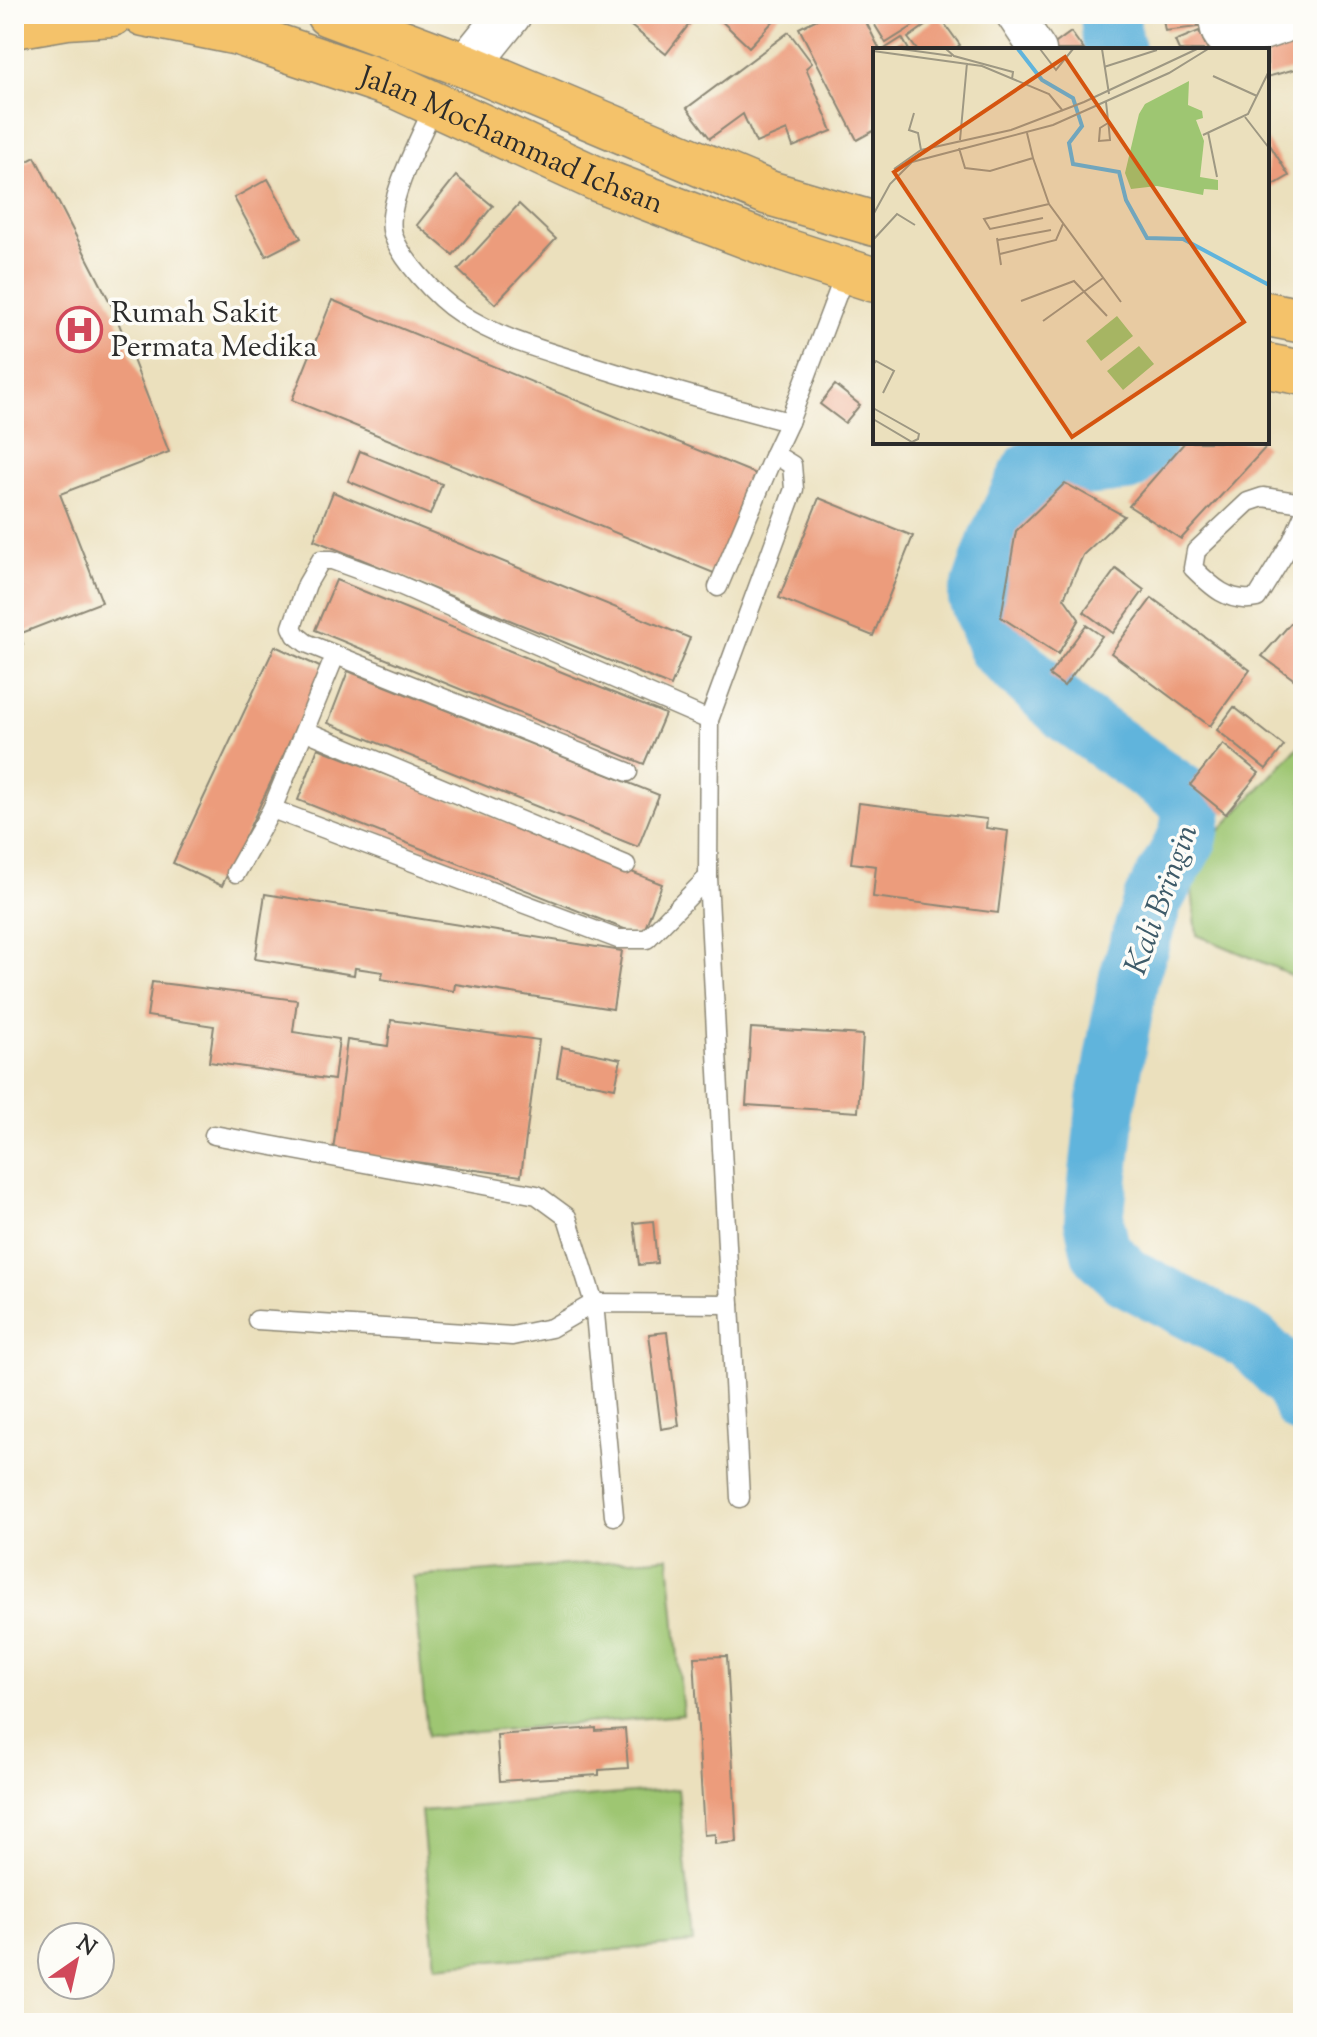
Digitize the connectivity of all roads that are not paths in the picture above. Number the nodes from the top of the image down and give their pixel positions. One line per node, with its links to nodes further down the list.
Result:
1 (112, 14): 8 (main road)
2 (144, 14): 11 (main road, Jalan Mochammad Ichsan)
3 (328, 14): 10 (main road, Jalan Mochammad Ichsan)
4 (509, 14): 10 (street)
5 (1014, 14): 9 (street)
6 (1217, 14): 7 (street)
7 (1303, 18)
8 (14, 26)
9 (1037, 48)
10 (467, 66): 12 (main road, Jalan Mochammad Ichsan)
11 (435, 104): 13 (main road, Jalan Mochammad Ichsan); 18 (lane)
12 (868, 222): 13 (main road)
13 (860, 275): 18 (lane)
14 (1269, 314): 15 (main road)
15 (1303, 321)
16 (1269, 366): 17 (main road)
17 (1303, 373)
18 (789, 422): 19 (lane)
19 (774, 454): 22 (lane); 24 (lane)
20 (1303, 503): 21 (lane)
21 (1303, 516)
22 (718, 587)
23 (335, 656): 24 (lane); 25 (lane); 26 (lane)
24 (709, 720): 30 (lane)
25 (306, 731): 27 (lane); 28 (lane)
26 (628, 772)
27 (272, 809): 29 (lane); 30 (lane)
28 (626, 865)
29 (236, 873)
30 (708, 877): 33 (lane)
31 (214, 1135): 32 (lane)
32 (594, 1303): 33 (lane); 34 (lane); 36 (lane)
33 (730, 1304): 35 (lane)
34 (257, 1320)
35 (740, 1498)
36 (614, 1516)

